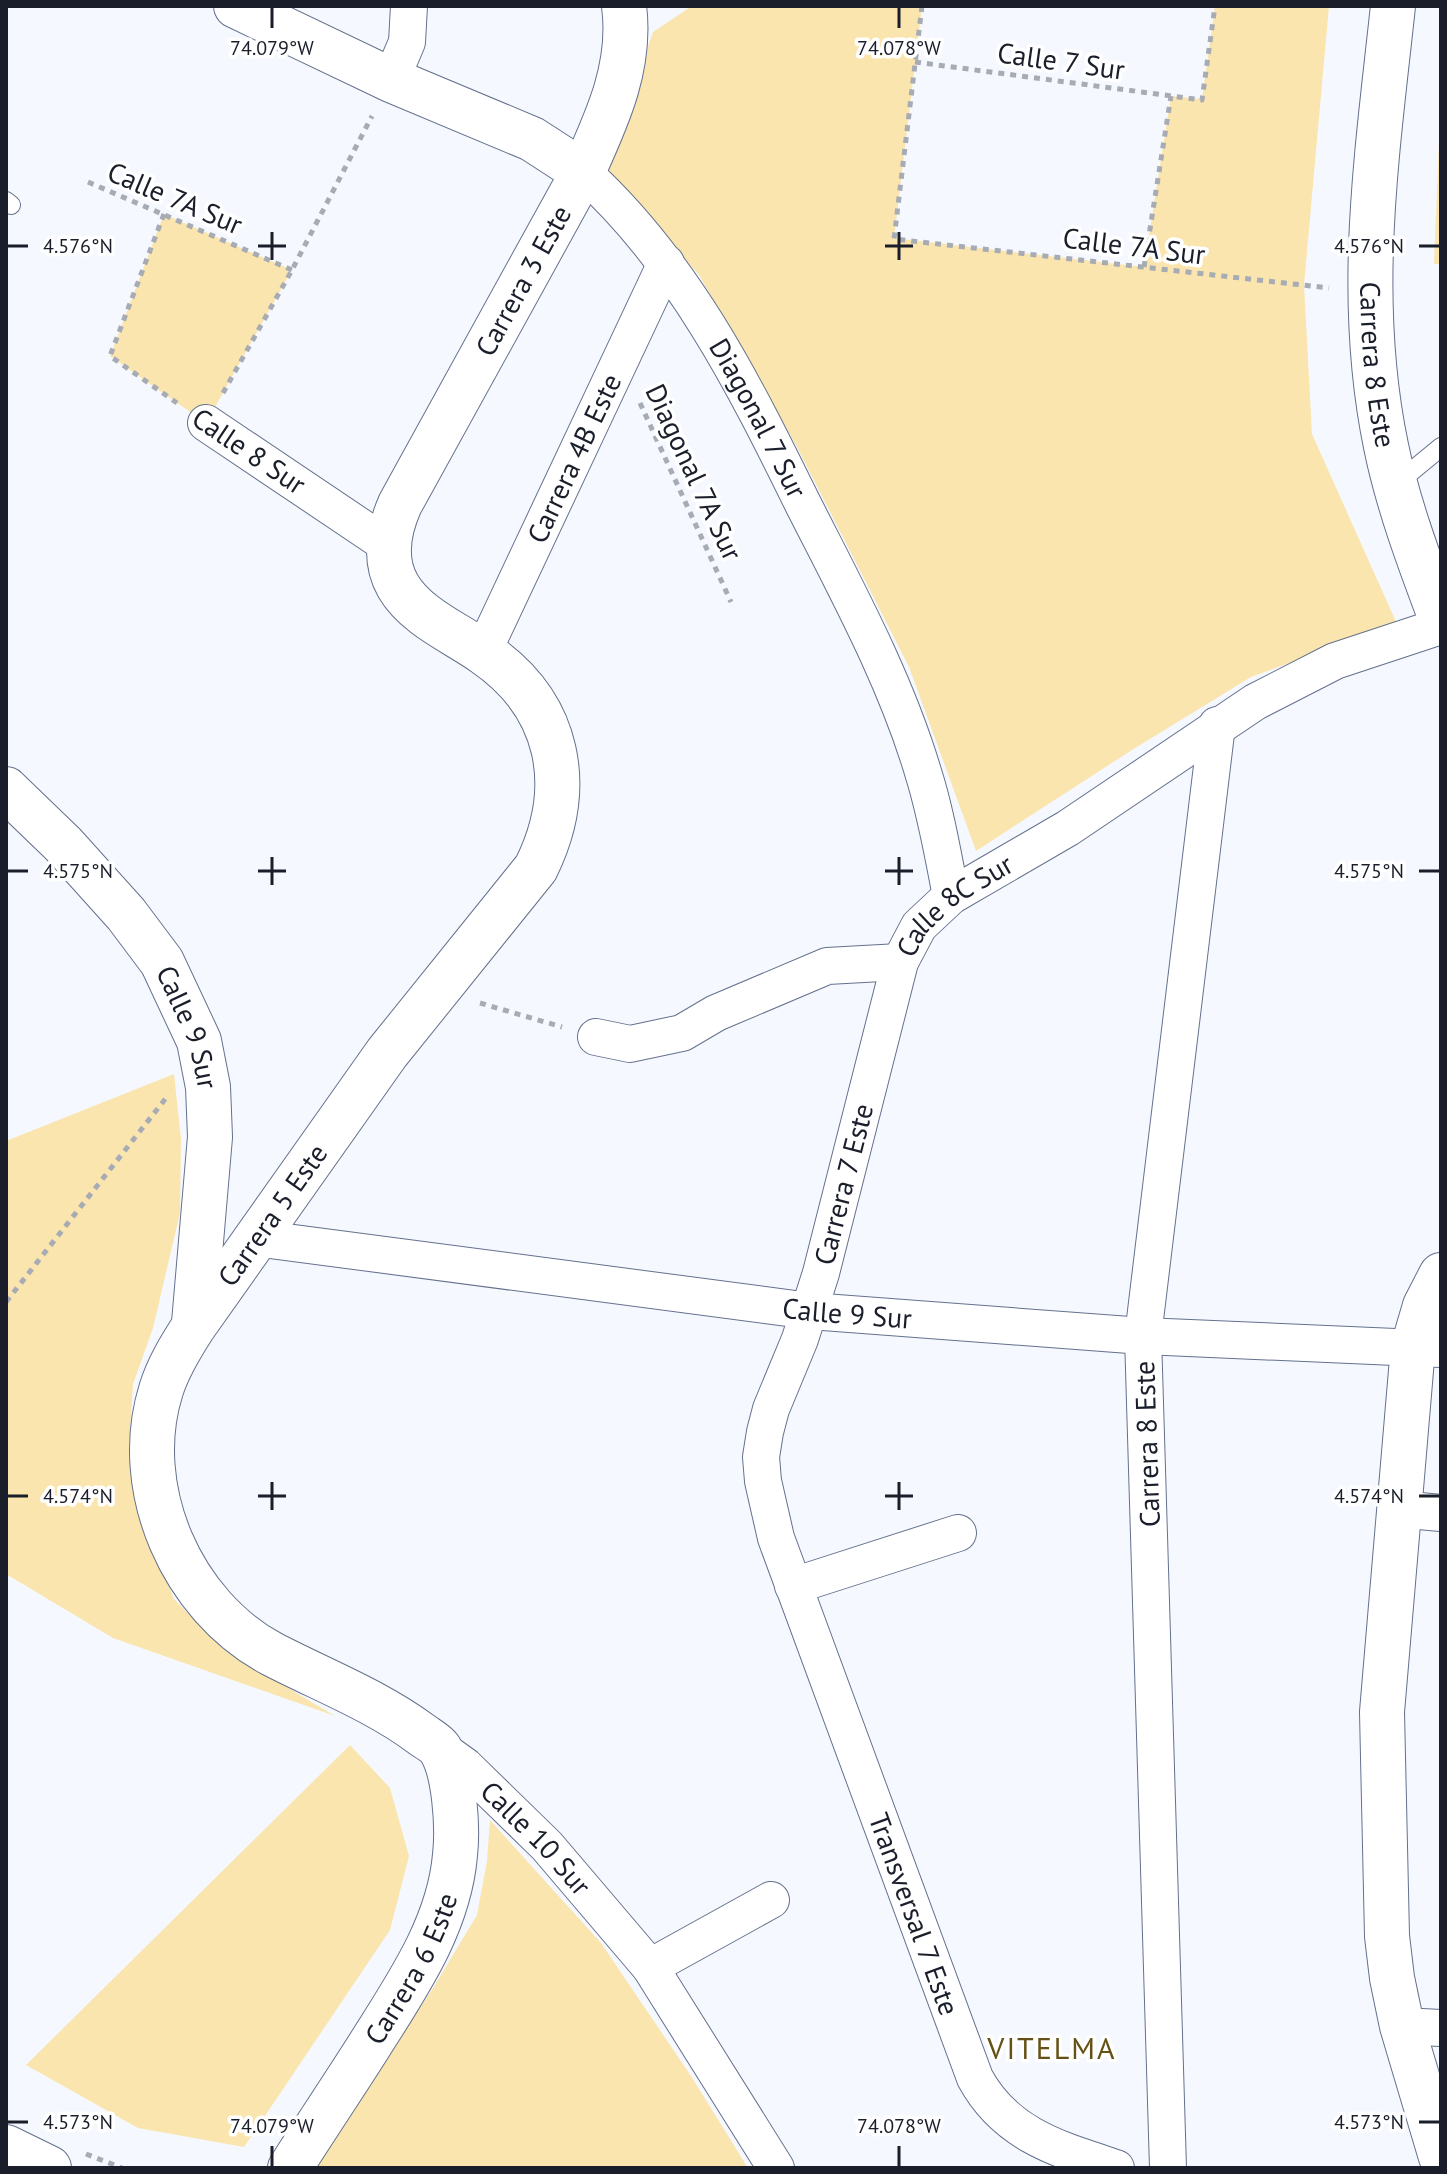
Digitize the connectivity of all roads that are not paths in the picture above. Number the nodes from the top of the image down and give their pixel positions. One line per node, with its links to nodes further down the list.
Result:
1 (236, 6): 5 (street, Diagonal 7 Sur)
2 (409, 6): 5 (street)
3 (624, 6): 6 (street, Carrera 3 Este)
4 (1393, 6): 10 (street, Carrera 8 Este)
5 (391, 80): 6 (street, Diagonal 7 Sur)
6 (583, 172): 7 (street, Diagonal 7 Sur); 11 (street, Carrera 3 Este)
7 (666, 263): 14 (street, Carrera 4B Este); 17 (street, Diagonal 7 Sur)
8 (206, 423): 11 (street, Calle 8 Sur)
9 (1441, 447): 10 (lane)
10 (1396, 484): 12 (street, Carrera 8 Este)
11 (389, 546): 14 (street, Carrera 5 Este)
12 (1441, 619)
13 (1441, 626): 15 (street, Calle 8C Sur)
14 (483, 652): 20 (street, Carrera 5 Este)
15 (1217, 725): 17 (street, Calle 8C Sur); 24 (street, Carrera 8 Este)
16 (6, 789): 23 (street, Calle 9 Sur)
17 (951, 896): 18 (street, Calle 8C Sur)
18 (900, 962): 19 (street, Calle 8C Sur); 22 (street, Carrera 7 Este)
19 (596, 1037)
20 (256, 1238): 22 (street, Calle 9 Sur); 23 (street, Carrera 5 Este)
21 (1441, 1275): 25 (street)
22 (810, 1311): 24 (street, Calle 9 Sur); 29 (street, Carrera 7 Este)
23 (194, 1326): 30 (street, Carrera 5 Este)
24 (1143, 1336): 25 (street, Calle 9 Sur); 43 (street, Carrera 8 Este)
25 (1427, 1348): 26 (street)
26 (1398, 1509): 27 (street); 34 (street)
27 (1441, 1513)
28 (958, 1533): 29 (street)
29 (793, 1586): 42 (street, Transversal 7 Este)
30 (207, 1602): 31 (street, Calle 10 Sur)
31 (440, 1748): 33 (street, Calle 10 Sur); 40 (street, Carrera 6 Este)
32 (771, 1900): 33 (street)
33 (650, 1967): 41 (street, Calle 10 Sur)
34 (1422, 2027): 36 (street)
35 (6, 2147): 39 (street)
36 (1441, 2157)
37 (6, 2164): 38 (street)
38 (11, 2168)
39 (49, 2168)
40 (290, 2168)
41 (776, 2168)
42 (1116, 2168)
43 (1168, 2168)

